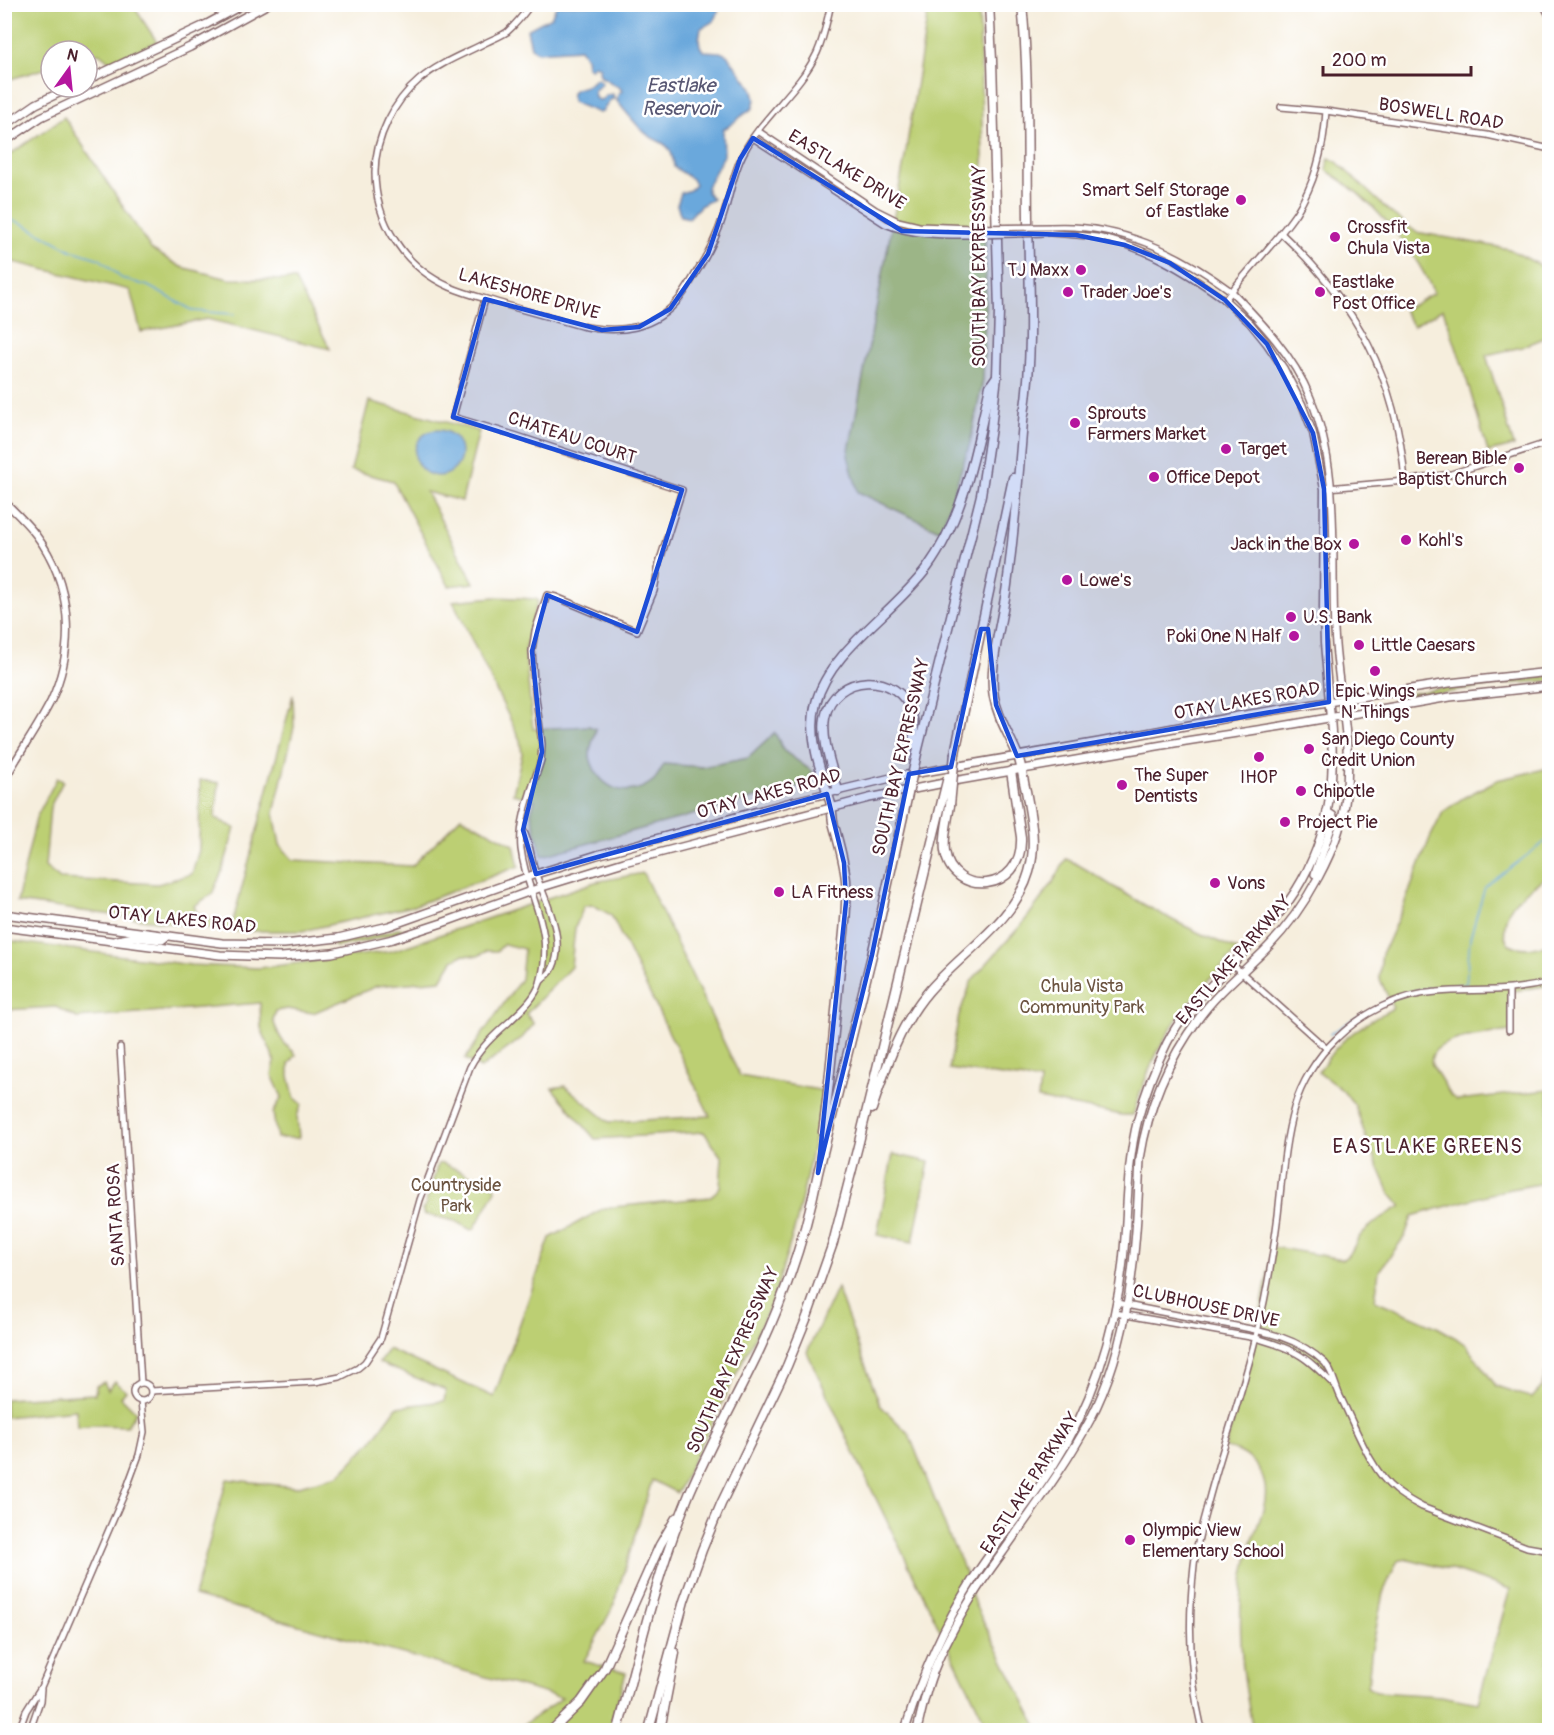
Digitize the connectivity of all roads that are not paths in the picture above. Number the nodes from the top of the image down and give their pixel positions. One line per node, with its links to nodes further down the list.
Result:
1 (244, 4): 9 (main road)
2 (268, 4): 16 (main road)
3 (531, 4): 22 (street, LAKESHORE DRIVE)
4 (831, 4): 14 (street, LAKESHORE DRIVE)
5 (989, 4): 24 (highway, SOUTH BAY EXPRESSWAY)
6 (1022, 4): 25 (highway)
7 (1543, 4): 8 (street)
8 (1550, 17)
9 (99, 74)
10 (46, 99): 13 (main road)
11 (1281, 107): 12 (street, BOSWELL ROAD)
12 (1326, 111): 17 (street, BOSWELL ROAD); 20 (street)
13 (4, 126)
14 (758, 131): 15 (street, LAKESHORE DRIVE); 19 (street, EASTLAKE DRIVE)
15 (753, 138): 19 (street, EASTLAKE DRIVE); 22 (street, LAKESHORE DRIVE)
16 (4, 142)
17 (1550, 149)
18 (1050, 230): 19 (street, EASTLAKE DRIVE, bridge); 21 (street, EASTLAKE DRIVE); 23 (street, EASTLAKE DRIVE)
19 (973, 231)
20 (1281, 233): 21 (street); 27 (street)
21 (1232, 291): 23 (street); 28 (main road, EASTLAKE PARKWAY)
22 (485, 299): 47 (street, CHATEAU COURT)
23 (1225, 300): 29 (main road, EASTLAKE PARKWAY)
24 (997, 376): 37 (highway, SOUTH BAY EXPRESSWAY); 43 (highway)
25 (1024, 410): 38 (highway); 44 (highway, bridge)
26 (1550, 442): 27 (street)
27 (1405, 481): 28 (street)
28 (1332, 488): 29 (street); 33 (main road, EASTLAKE PARKWAY)
29 (1324, 489): 34 (main road, EASTLAKE PARKWAY)
30 (4, 501): 41 (main road)
31 (1550, 672): 33 (main road, OTAY LAKES ROAD)
32 (1550, 686): 35 (main road, OTAY LAKES ROAD)
33 (1342, 700): 34 (main road, OTAY LAKES ROAD); 35 (main road, EASTLAKE PARKWAY)
34 (1329, 702): 36 (main road, EASTLAKE PARKWAY); 38 (main road, OTAY LAKES ROAD)
35 (1344, 715): 36 (main road, OTAY LAKES ROAD); 48 (main road, EASTLAKE PARKWAY)
36 (1331, 718): 39 (main road, OTAY LAKES ROAD); 46 (main road, EASTLAKE PARKWAY)
37 (915, 753): 42 (highway); 66 (highway, SOUTH BAY EXPRESSWAY, bridge)
38 (1017, 756): 39 (highway); 42 (main road, OTAY LAKES ROAD)
39 (1021, 769): 40 (main road, OTAY LAKES ROAD); 65 (highway)
40 (1011, 771): 44 (highway); 45 (main road, OTAY LAKES ROAD)
41 (4, 781)
42 (838, 791): 43 (main road, OTAY LAKES ROAD)
43 (827, 794): 45 (highway); 47 (main road, OTAY LAKES ROAD)
44 (946, 803): 65 (highway)
45 (832, 808): 49 (main road, OTAY LAKES ROAD); 66 (highway)
46 (1327, 812): 48 (main road); 55 (main road, EASTLAKE PARKWAY)
47 (532, 875): 49 (street); 50 (street); 53 (main road, OTAY LAKES ROAD)
48 (1313, 886): 56 (main road, EASTLAKE PARKWAY)
49 (542, 887): 50 (main road, OTAY LAKES ROAD); 57 (street)
50 (532, 891): 54 (main road, OTAY LAKES ROAD); 57 (street)
51 (4, 914): 53 (main road, OTAY LAKES ROAD)
52 (4, 927): 54 (main road, OTAY LAKES ROAD)
53 (167, 936): 54 (main road)
54 (108, 941)
55 (1232, 964): 56 (street); 63 (main road, EASTLAKE PARKWAY)
56 (1242, 973): 62 (street); 64 (main road, EASTLAKE PARKWAY)
57 (540, 982): 75 (street)
58 (1550, 982): 59 (street)
59 (1509, 990): 60 (street); 62 (street)
60 (1509, 1030)
61 (120, 1047): 73 (street, SANTA ROSA)
62 (1327, 1049): 71 (street)
63 (1138, 1121): 64 (main road); 67 (main road, EASTLAKE PARKWAY)
64 (1142, 1143): 68 (main road, EASTLAKE PARKWAY)
65 (858, 1146): 81 (highway)
66 (818, 1173): 77 (highway, SOUTH BAY EXPRESSWAY)
67 (1117, 1303): 68 (street, CLUBHOUSE DRIVE); 69 (main road, EASTLAKE PARKWAY)
68 (1127, 1305): 70 (main road, EASTLAKE PARKWAY); 71 (street, CLUBHOUSE DRIVE)
69 (1115, 1313): 70 (street, CLUBHOUSE DRIVE); 78 (main road, EASTLAKE PARKWAY)
70 (1125, 1315): 72 (street, CLUBHOUSE DRIVE); 79 (main road, EASTLAKE PARKWAY)
71 (1258, 1330): 72 (street); 74 (street, CLUBHOUSE DRIVE)
72 (1256, 1338): 74 (street, CLUBHOUSE DRIVE); 91 (street)
73 (141, 1383): 75 (street); 76 (street)
74 (1337, 1388): 80 (street, CLUBHOUSE DRIVE)
75 (151, 1391): 76 (street)
76 (141, 1401): 82 (street)
77 (691, 1492): 85 (highway); 86 (highway, SOUTH BAY EXPRESSWAY)
78 (1006, 1532): 79 (main road); 89 (main road, EASTLAKE PARKWAY)
79 (1013, 1538): 90 (main road, EASTLAKE PARKWAY)
80 (1550, 1551)
81 (696, 1565): 87 (highway); 88 (highway)
82 (41, 1687): 83 (street); 84 (street)
83 (19, 1731)
84 (30, 1731)
85 (552, 1731)
86 (618, 1731)
87 (649, 1731)
88 (660, 1731)
89 (905, 1731)
90 (916, 1731)
91 (1202, 1731)

